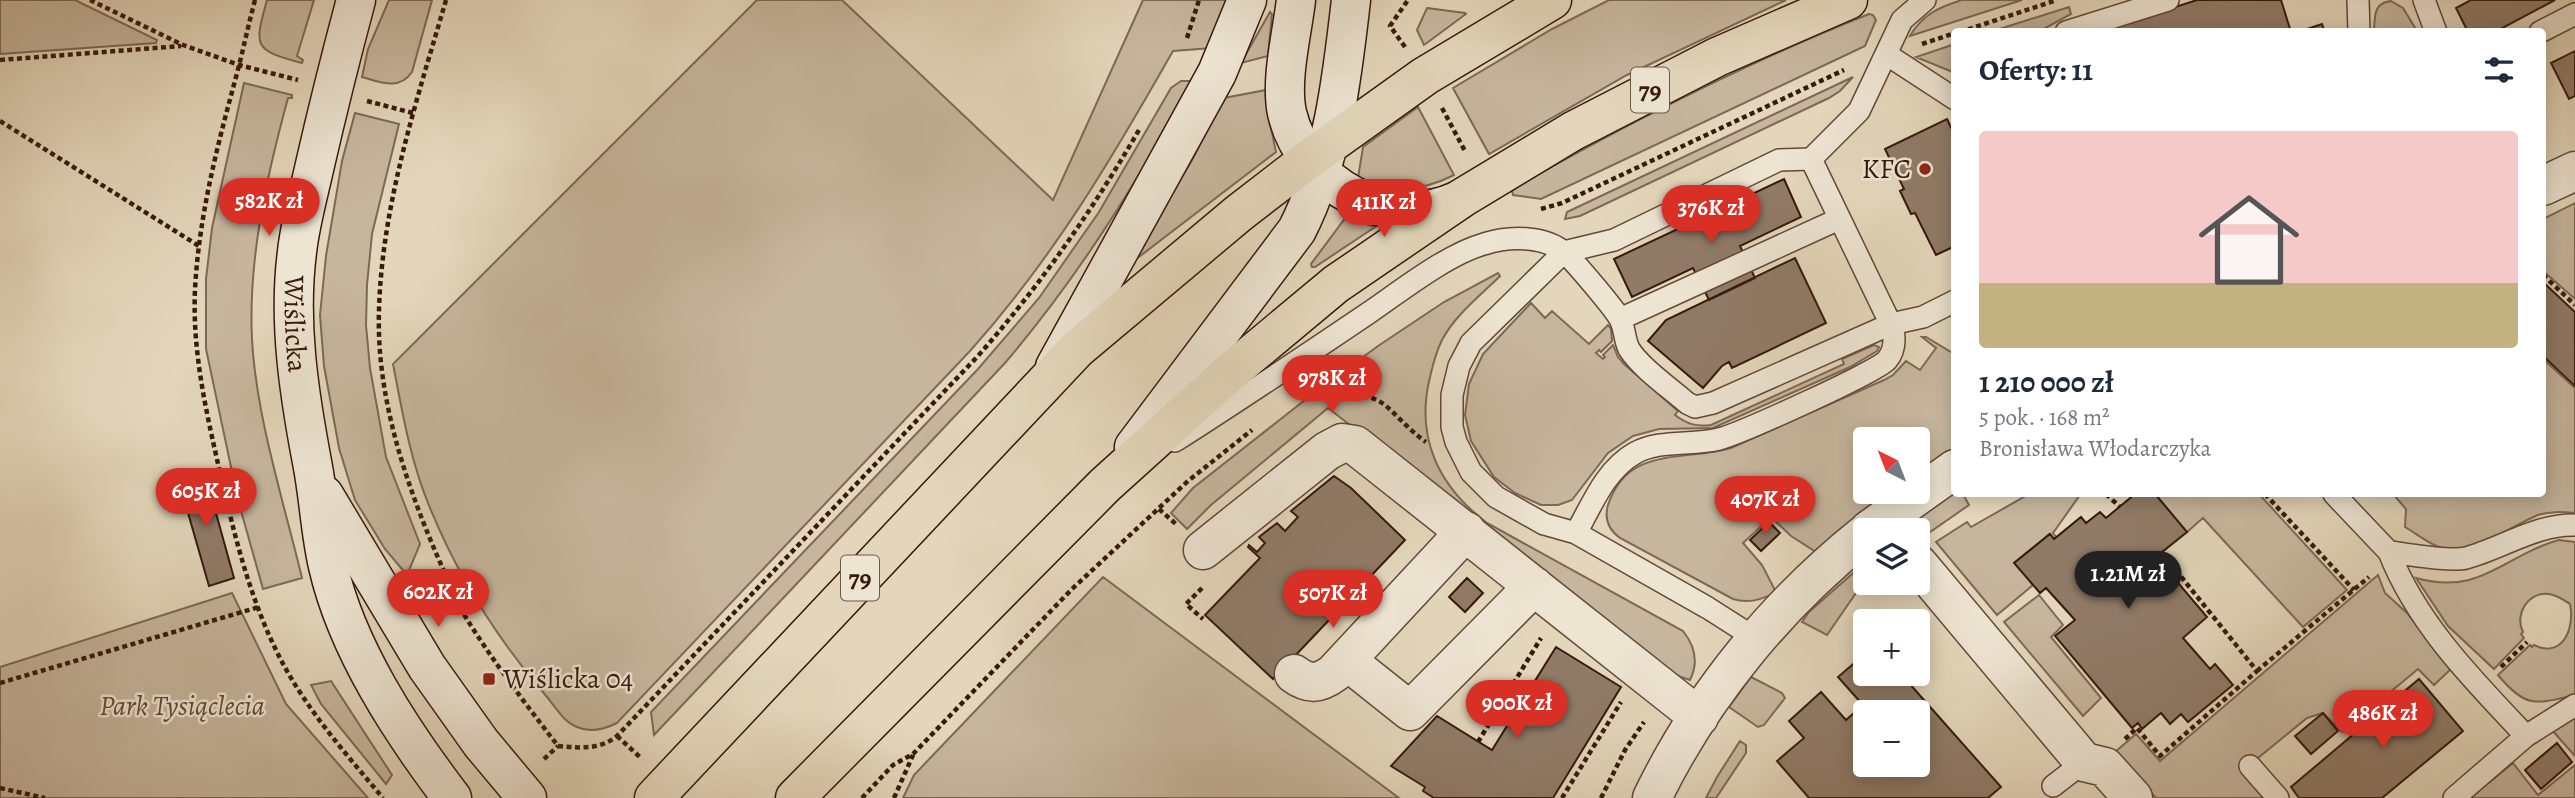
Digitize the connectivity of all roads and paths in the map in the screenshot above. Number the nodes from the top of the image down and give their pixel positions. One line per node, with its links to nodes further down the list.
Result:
1 (90, 0): 23 (path)
2 (255, 0): 28 (path)
3 (356, 0): 51 (street, Wiślicka)
4 (446, 0): 34 (path)
5 (1199, 0): 24 (path)
6 (1247, 0): 49 (street)
7 (1296, 0): 38 (street)
8 (1351, 0): 38 (street)
9 (1408, 0): 25 (path)
10 (1552, 0): 38 (main road, 79)
11 (1848, 0): 39 (main road, 79)
12 (1925, 0): 26 (lane)
13 (2057, 0): 18 (path)
14 (2168, 0): 19 (lane)
15 (2358, 0): 20 (lane)
16 (2424, 0): 21 (lane)
17 (2575, 14): 22 (lane)
18 (1972, 28)
19 (2079, 28)
20 (2359, 28)
21 (2434, 28)
22 (2546, 29)
23 (183, 45): 27 (path); 28 (path)
24 (1185, 47)
25 (1406, 48)
26 (1886, 54): 31 (lane); 37 (lane)
27 (0, 60)
28 (239, 65): 30 (path); 42 (path)
29 (1849, 67): 40 (path)
30 (296, 80)
31 (1951, 96)
32 (357, 98): 34 (path)
33 (1441, 104): 39 (path)
34 (414, 113): 82 (path)
35 (1144, 120): 82 (path)
36 (0, 121): 42 (path)
37 (1811, 159): 41 (lane); 43 (lane)
38 (1312, 163): 39 (street); 49 (main road, 79); 52 (street)
39 (1467, 181): 52 (main road, 79)
40 (1562, 203)
41 (1839, 219): 47 (lane); 48 (lane)
42 (199, 246): 68 (path)
43 (1564, 252): 47 (lane); 52 (lane); 61 (lane)
44 (2546, 278): 46 (path)
45 (1951, 304): 48 (lane)
46 (2575, 304)
47 (1620, 319): 48 (lane)
48 (1891, 324): 61 (lane)
49 (1052, 372): 95 (main road, 79)
50 (1951, 472): 58 (street)
51 (317, 484): 93 (street, Wiślicka); 94 (street, Wiślicka)
52 (1105, 485): 96 (main road, 79)
53 (2109, 497): 56 (path)
54 (2268, 497): 73 (path)
55 (2337, 497): 63 (lane)
56 (2120, 507)
57 (1171, 518): 85 (path)
58 (1889, 518)
59 (2575, 525): 63 (lane)
60 (1466, 531): 65 (street); 67 (street); 76 (street)
61 (1576, 533): 71 (lane)
62 (1853, 545): 71 (street)
63 (2389, 552): 83 (lane)
64 (2162, 553): 73 (path)
65 (1204, 567): 69 (path)
66 (1930, 578): 87 (street)
67 (1534, 586): 74 (street); 80 (street)
68 (259, 607): 77 (path); 92 (path)
69 (1203, 619)
70 (1543, 635): 84 (path)
71 (1755, 638): 80 (street)
72 (2527, 642): 75 (path)
73 (2257, 671): 81 (path)
74 (1361, 672)
75 (2496, 672)
76 (1294, 674)
77 (0, 683)
78 (1624, 698): 99 (path)
79 (2575, 705): 83 (lane)
80 (1685, 706): 100 (path); 101 (street)
81 (2134, 731)
82 (617, 736): 86 (path)
83 (2526, 736): 104 (lane)
84 (1478, 742)
85 (913, 754): 97 (path); 98 (path)
86 (639, 757)
87 (2084, 762): 89 (lane); 102 (street)
88 (2250, 766): 103 (lane)
89 (2053, 786)
90 (0, 788): 91 (path)
91 (45, 798)
92 (383, 798)
93 (452, 798)
94 (527, 798)
95 (654, 798)
96 (795, 798)
97 (862, 798)
98 (894, 798)
99 (1562, 798)
100 (1601, 798)
101 (1652, 798)
102 (2133, 798)
103 (2278, 798)
104 (2454, 798)

